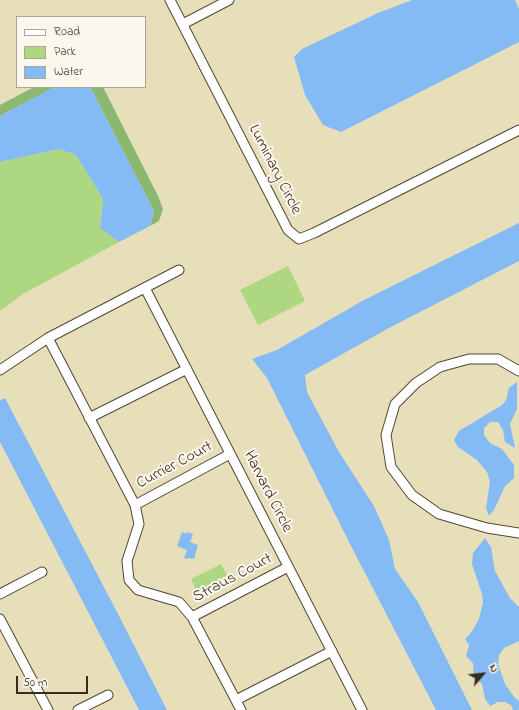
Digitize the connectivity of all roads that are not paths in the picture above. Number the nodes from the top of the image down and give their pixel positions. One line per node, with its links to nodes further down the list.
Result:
1 (170, 0): 3 (street, Luminary Circle)
2 (229, 0): 3 (street)
3 (183, 24): 4 (street, Luminary Circle)
4 (519, 130)
5 (179, 270): 6 (street)
6 (145, 288): 7 (street); 9 (street, Harvard Circle)
7 (48, 338): 8 (street); 11 (street)
8 (0, 368)
9 (187, 369): 11 (street); 12 (street, Harvard Circle)
10 (519, 371): 14 (street)
11 (89, 418): 13 (street)
12 (230, 454): 13 (street, Currier Court); 15 (street, Harvard Circle)
13 (135, 505): 18 (street)
14 (519, 533)
15 (288, 566): 18 (street, Straus Court); 20 (street, Harvard Circle)
16 (42, 572): 17 (street)
17 (0, 594)
18 (192, 617): 22 (street)
19 (0, 619): 23 (street)
20 (332, 651): 22 (street); 26 (street, Harvard Circle)
21 (108, 695): 24 (street)
22 (236, 700): 25 (street)
23 (48, 710)
24 (78, 710)
25 (241, 710)
26 (362, 710)

